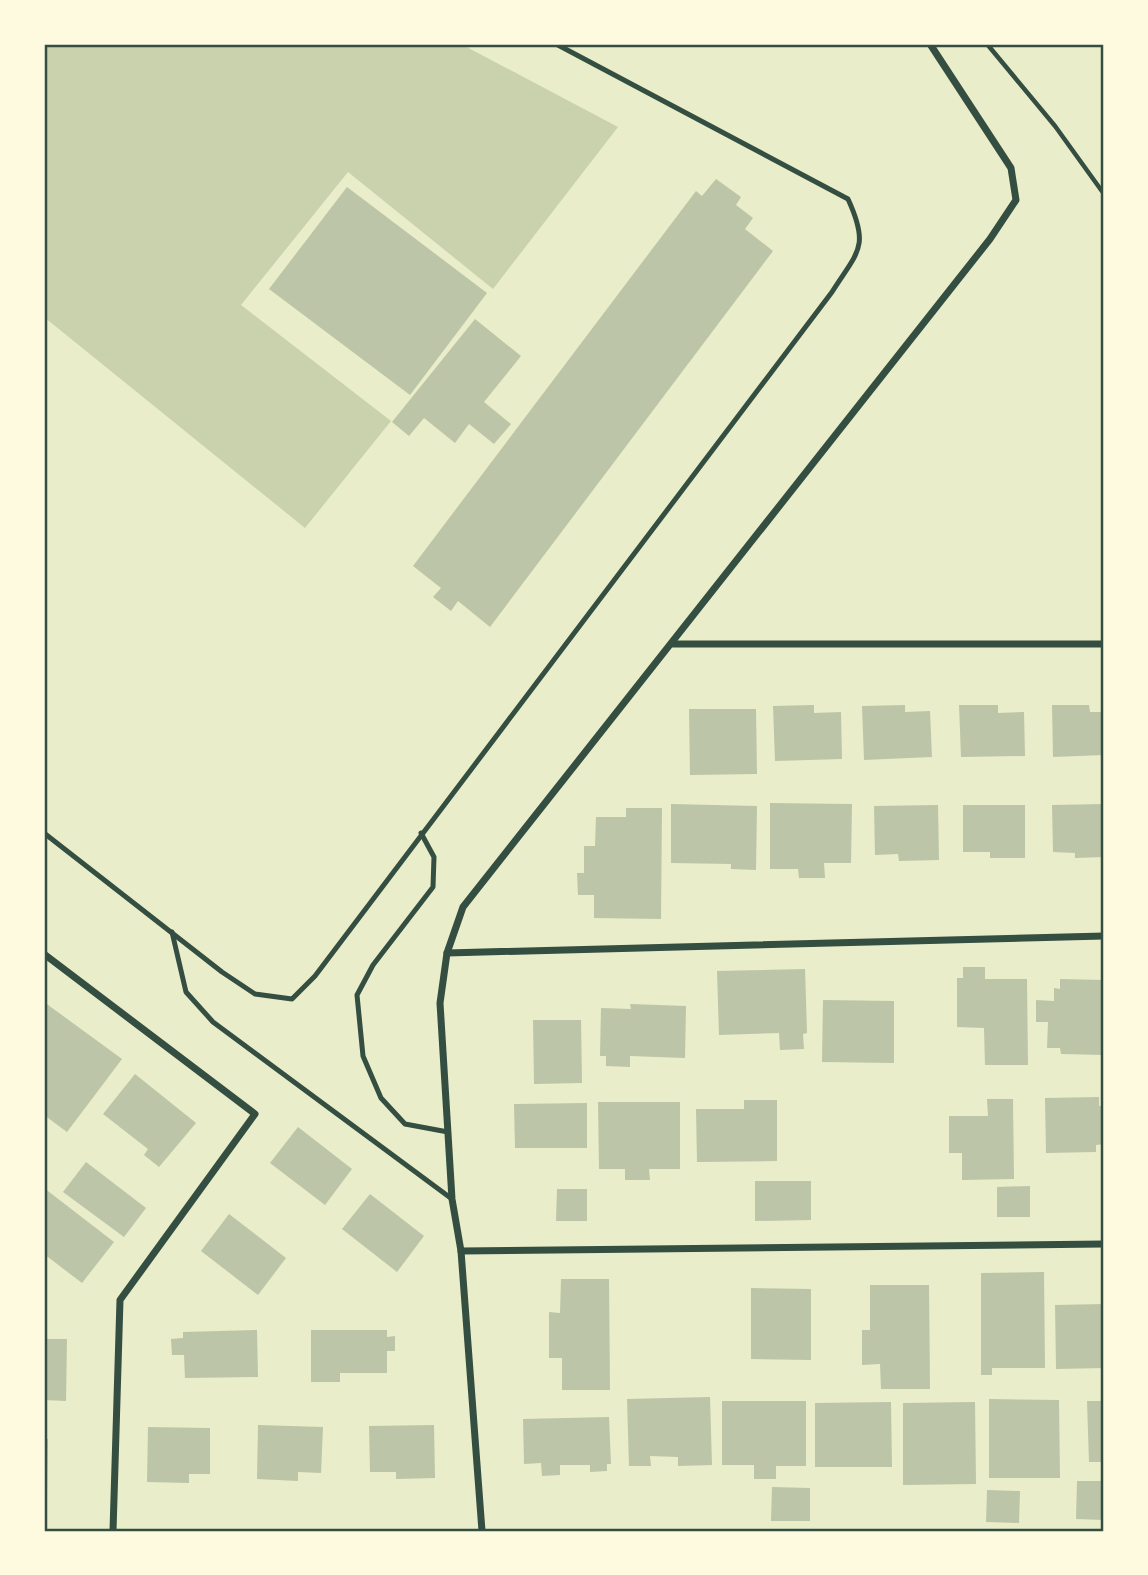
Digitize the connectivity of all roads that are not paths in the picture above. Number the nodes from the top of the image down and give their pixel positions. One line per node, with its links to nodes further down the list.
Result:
1 (556, 44): 6 (lane)
2 (930, 44): 3 (street)
3 (673, 644): 4 (street); 9 (street)
4 (1104, 644)
5 (44, 832): 7 (lane)
6 (421, 833): 7 (lane); 11 (lane)
7 (171, 930): 12 (lane)
8 (1104, 936): 9 (street)
9 (447, 953): 11 (street)
10 (44, 954): 15 (street)
11 (448, 1132): 12 (street)
12 (452, 1199): 14 (street)
13 (1104, 1244): 14 (street)
14 (461, 1251): 16 (street)
15 (113, 1531)
16 (482, 1531)

